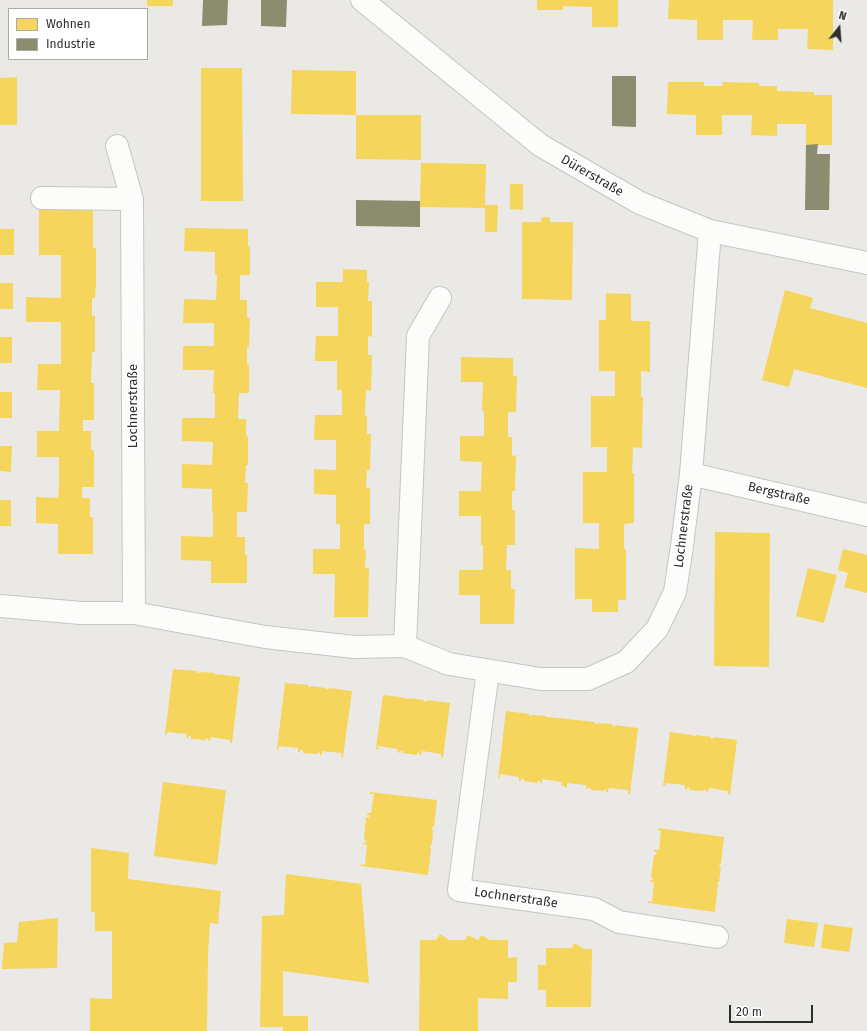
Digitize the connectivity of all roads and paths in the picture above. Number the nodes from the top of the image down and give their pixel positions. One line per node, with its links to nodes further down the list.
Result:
1 (362, 0): 5 (street, Dürerstraße)
2 (117, 146): 4 (street, Lochnerstraße)
3 (42, 198): 4 (street)
4 (132, 199): 11 (street, Lochnerstraße)
5 (710, 231): 6 (street, Dürerstraße); 8 (street, Lochnerstraße)
6 (867, 263)
7 (440, 298): 12 (street)
8 (691, 474): 9 (street, Bergstraße); 13 (street, Lochnerstraße)
9 (867, 515)
10 (0, 606): 11 (street, Lochnerstraße)
11 (134, 613): 12 (street, Lochnerstraße)
12 (405, 646): 13 (street, Lochnerstraße)
13 (488, 671): 14 (street, Lochnerstraße)
14 (717, 937)

